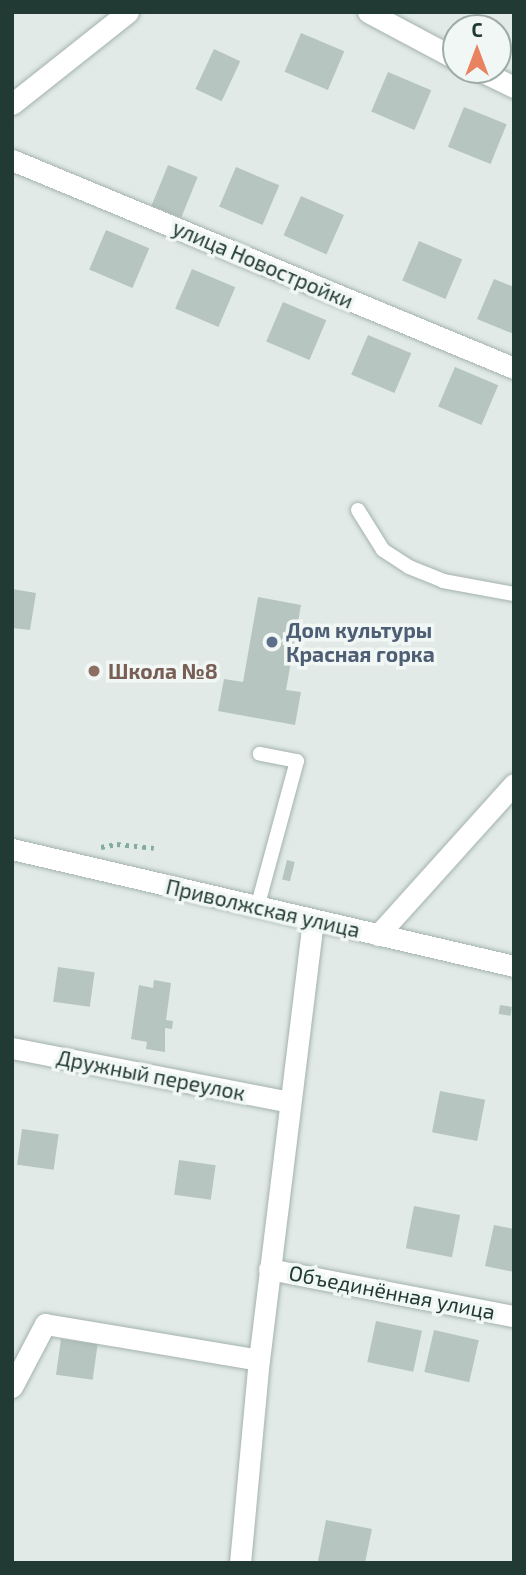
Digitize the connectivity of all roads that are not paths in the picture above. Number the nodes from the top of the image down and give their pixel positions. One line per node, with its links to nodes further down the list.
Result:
1 (128, 12): 4 (street)
2 (368, 12): 3 (street)
3 (442, 52)
4 (12, 104)
5 (12, 160): 6 (street, улица Новостройки)
6 (514, 368)
7 (358, 510): 8 (lane)
8 (514, 594)
9 (260, 754): 12 (lane)
10 (514, 784): 14 (street)
11 (12, 849): 12 (street, Приволжская улица)
12 (257, 908): 13 (street, Приволжская улица)
13 (313, 921): 14 (street, Приволжская улица); 17 (street)
14 (378, 935): 15 (street, Приволжская улица)
15 (514, 966)
16 (12, 1048): 17 (street, Дружный переулок)
17 (289, 1102): 18 (street)
18 (269, 1269): 19 (street, Объединённая улица); 20 (street)
19 (514, 1316)
20 (259, 1360): 21 (street); 22 (street)
21 (12, 1387)
22 (240, 1563)

